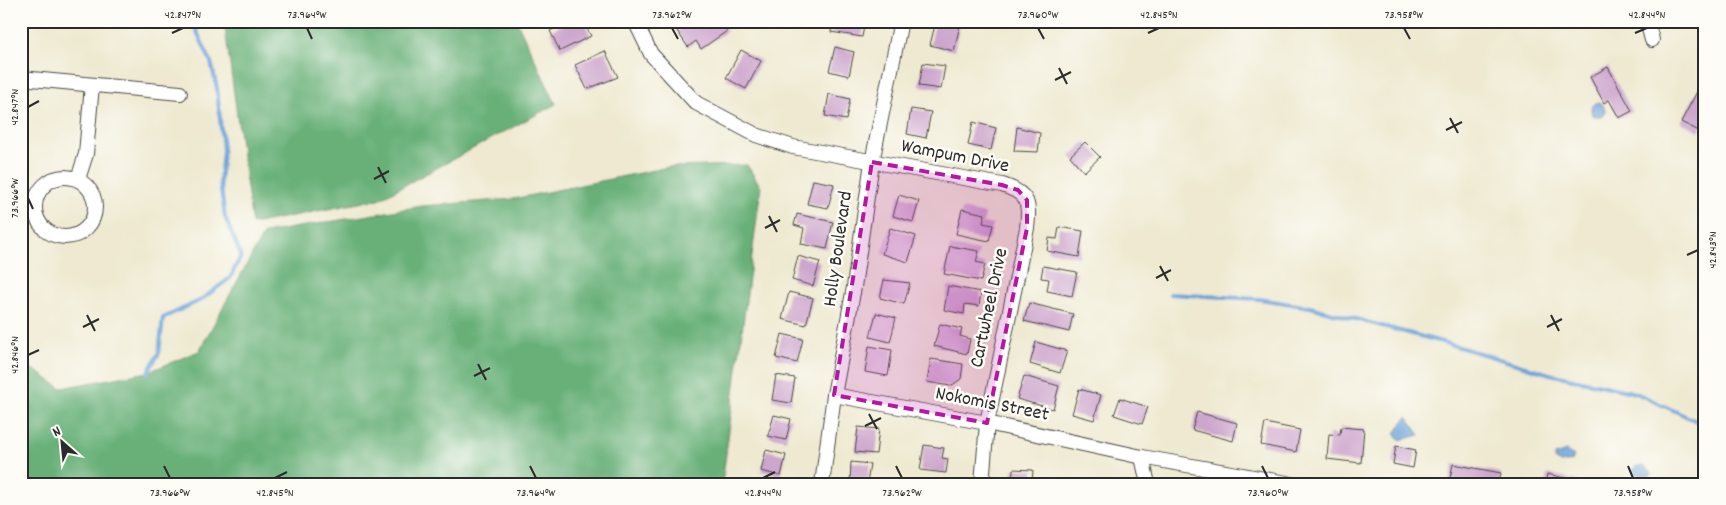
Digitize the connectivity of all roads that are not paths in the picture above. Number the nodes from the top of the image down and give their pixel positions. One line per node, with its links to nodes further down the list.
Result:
1 (635, 21): 8 (street, Wampum Drive)
2 (901, 21): 8 (street, Holly Boulevard)
3 (1648, 21): 4 (street)
4 (1652, 40)
5 (21, 78): 6 (street)
6 (92, 85): 7 (street); 9 (street)
7 (180, 93)
8 (872, 162): 10 (street, Wampum Drive); 11 (street, Holly Boulevard)
9 (78, 179): 9 (street)
10 (1026, 200): 12 (street, Cartwheel Drive)
11 (834, 395): 12 (street, Nokomis Street); 14 (street, Holly Boulevard)
12 (987, 423): 13 (street, Nokomis Street); 15 (street, Cartwheel Drive)
13 (1142, 457): 16 (street); 17 (street, Nokomis Street)
14 (822, 484)
15 (982, 484)
16 (1148, 484)
17 (1292, 484)

